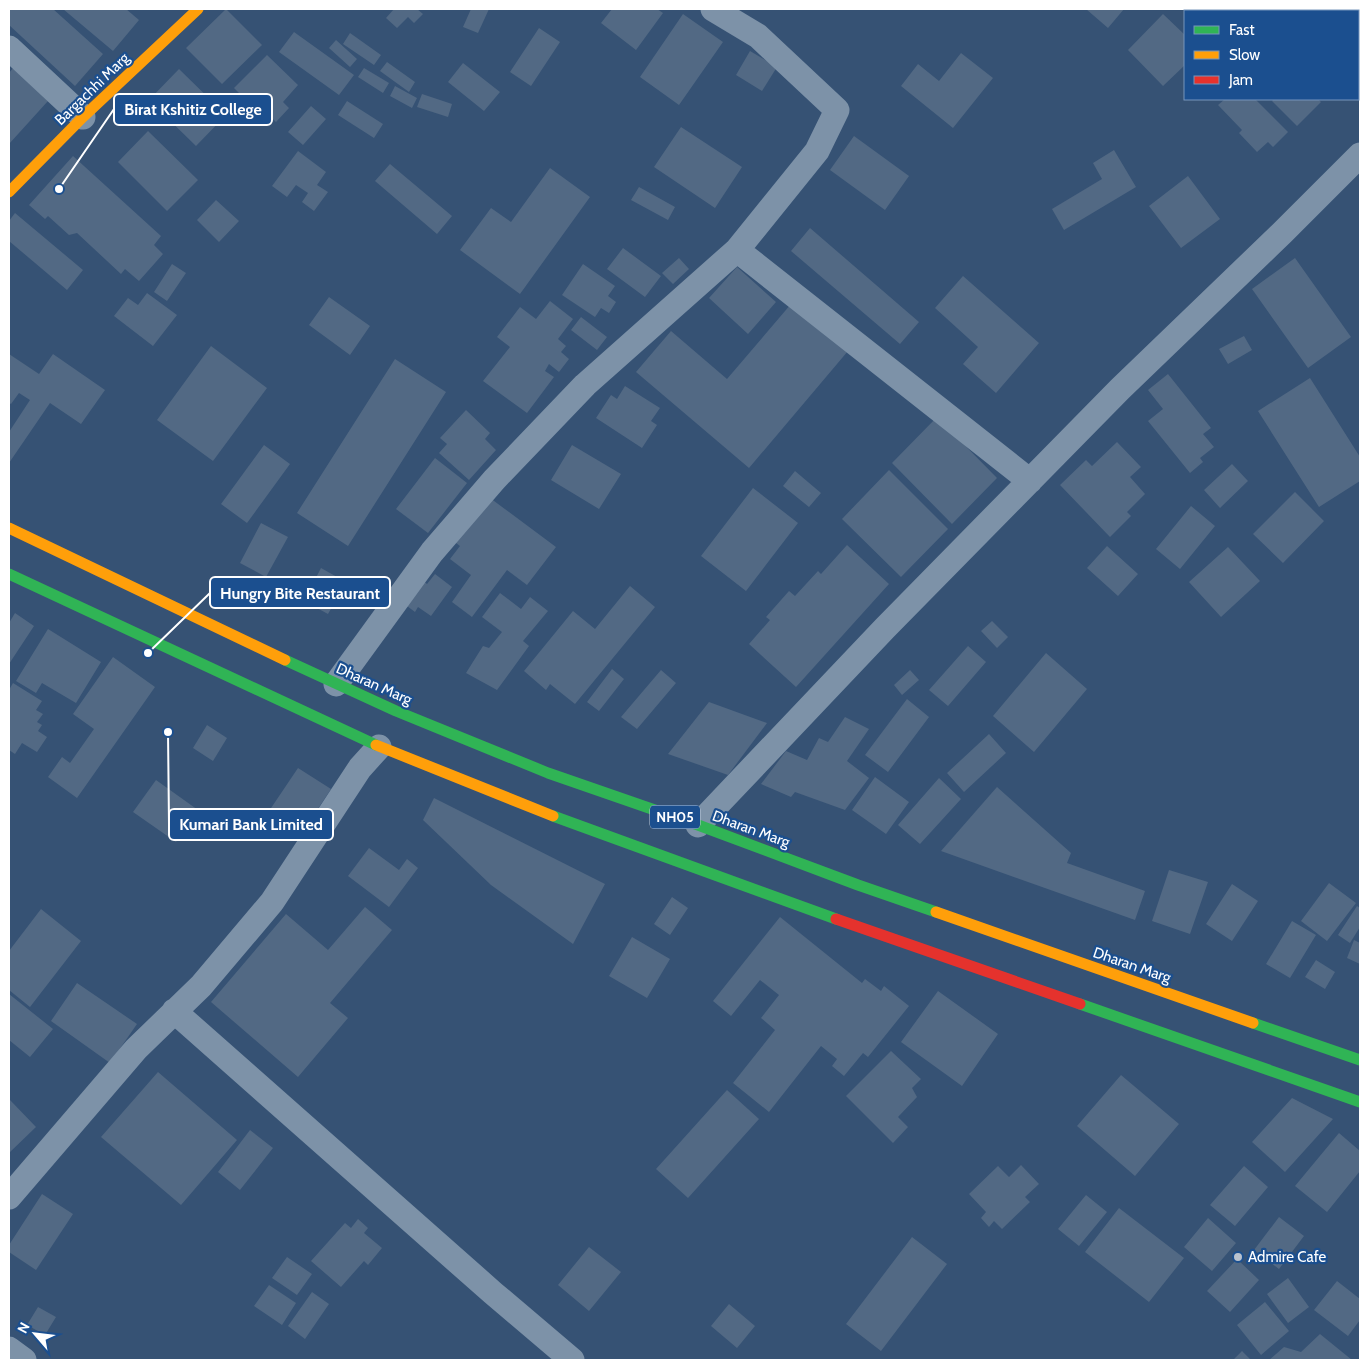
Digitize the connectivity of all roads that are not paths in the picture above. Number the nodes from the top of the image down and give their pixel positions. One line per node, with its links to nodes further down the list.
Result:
1 (198, 9): 4 (main road, Bargachhi Marg)
2 (714, 9): 7 (street)
3 (9, 48): 4 (street)
4 (84, 117): 6 (main road, Bargachhi Marg)
5 (1360, 155): 8 (street)
6 (9, 192)
7 (737, 250): 8 (street); 11 (street)
8 (1030, 481): 13 (street)
9 (9, 528): 11 (main road, Dharan Marg / NH05)
10 (9, 574): 12 (main road, NH05)
11 (336, 684): 13 (main road, Dharan Marg / NH05)
12 (379, 747): 14 (street); 16 (main road, NH05)
13 (698, 825): 15 (main road, Dharan Marg / NH05)
14 (174, 1011): 17 (street); 20 (street)
15 (1360, 1060)
16 (1360, 1102)
17 (9, 1197)
18 (9, 1349): 19 (street)
19 (24, 1360)
20 (572, 1360)

